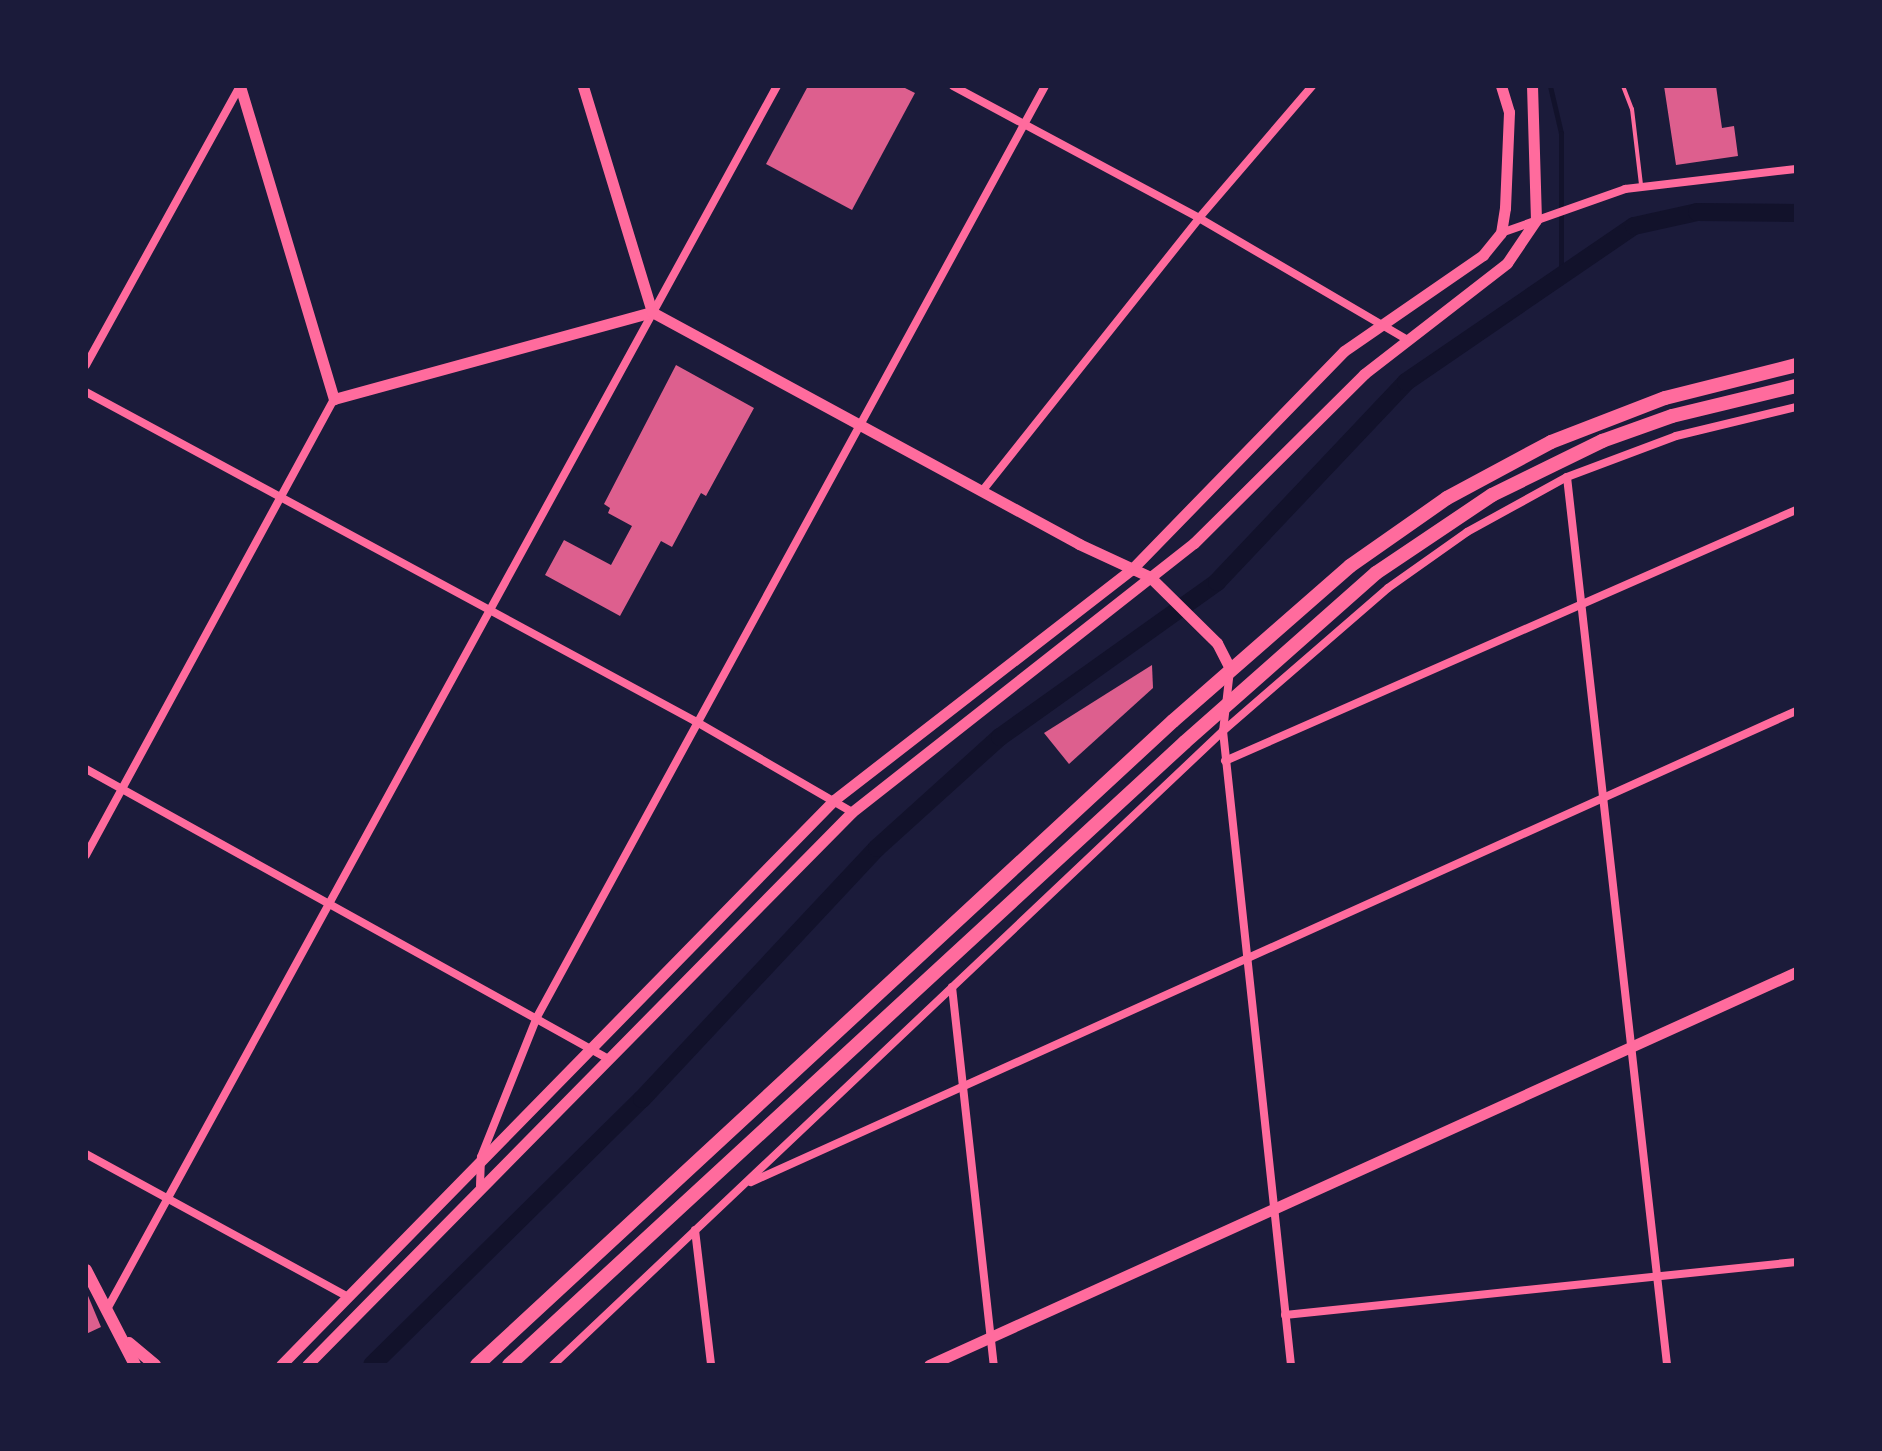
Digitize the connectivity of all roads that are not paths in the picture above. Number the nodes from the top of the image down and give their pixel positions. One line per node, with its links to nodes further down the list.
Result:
1 (240, 86): 19 (street); 23 (street)
2 (583, 86): 16 (street)
3 (777, 86): 16 (street)
4 (953, 86): 10 (street)
5 (1045, 86): 10 (street)
6 (1312, 86): 13 (street)
7 (1501, 86): 15 (street)
8 (1532, 86): 14 (street)
9 (1623, 86): 12 (lane)
10 (1024, 124): 13 (street); 25 (street)
11 (1796, 169): 12 (street)
12 (1641, 186): 14 (street)
13 (1199, 218): 17 (street); 27 (street)
14 (1536, 220): 15 (street); 18 (street)
15 (1501, 233): 17 (street)
16 (652, 312): 23 (street); 25 (street); 33 (street)
17 (1383, 322): 18 (street); 30 (street)
18 (1406, 339): 31 (street)
19 (86, 365)
20 (1796, 365): 34 (highway)
21 (1796, 386): 35 (highway)
22 (86, 392): 28 (street)
23 (334, 399): 28 (street)
24 (1796, 407): 26 (street)
25 (858, 421): 27 (street); 37 (street)
26 (1567, 477): 32 (street); 38 (street)
27 (983, 490): 30 (street)
28 (283, 498): 33 (street); 41 (street)
29 (1796, 510): 32 (street)
30 (1131, 570): 31 (street); 43 (street)
31 (1150, 577): 34 (street); 44 (street)
32 (1582, 604): 39 (street); 42 (street)
33 (489, 609): 37 (street); 46 (street)
34 (1230, 669): 35 (street); 74 (highway)
35 (1227, 704): 38 (street); 75 (highway)
36 (1796, 711): 42 (street)
37 (695, 721): 43 (street); 50 (street)
38 (1223, 731): 39 (street); 49 (street)
39 (1225, 761): 47 (street)
40 (86, 769): 41 (street)
41 (122, 789): 45 (street); 46 (street)
42 (1603, 799): 47 (street); 51 (street)
43 (834, 800): 44 (street); 52 (street)
44 (852, 812): 53 (street)
45 (86, 855)
46 (330, 905): 50 (street); 59 (street)
47 (1247, 961): 54 (street); 60 (street)
48 (1796, 972): 51 (street)
49 (952, 987): 54 (street); 58 (street)
50 (537, 1017): 52 (street); 56 (street)
51 (1632, 1047): 60 (street); 64 (street)
52 (591, 1048): 53 (street); 56 (street)
53 (607, 1058): 57 (street)
54 (963, 1090): 58 (street); 68 (street)
55 (86, 1154): 59 (street)
56 (481, 1157): 57 (street); 65 (street)
57 (480, 1186): 73 (street)
58 (742, 1186): 61 (street)
59 (169, 1199): 65 (street); 66 (street)
60 (1274, 1208): 67 (street); 68 (street)
61 (695, 1230): 76 (street); 77 (street)
62 (1796, 1262): 64 (street)
63 (86, 1270): 66 (main road)
64 (1657, 1275): 67 (street); 81 (street)
65 (345, 1295): 72 (street)
66 (106, 1311): 69 (main road)
67 (1285, 1315): 80 (street)
68 (990, 1337): 78 (street); 79 (street)
69 (126, 1341): 70 (main road); 71 (main road)
70 (135, 1365)
71 (155, 1365)
72 (281, 1365)
73 (307, 1365)
74 (477, 1365)
75 (509, 1365)
76 (553, 1365)
77 (711, 1365)
78 (929, 1365)
79 (994, 1365)
80 (1291, 1365)
81 (1667, 1365)

